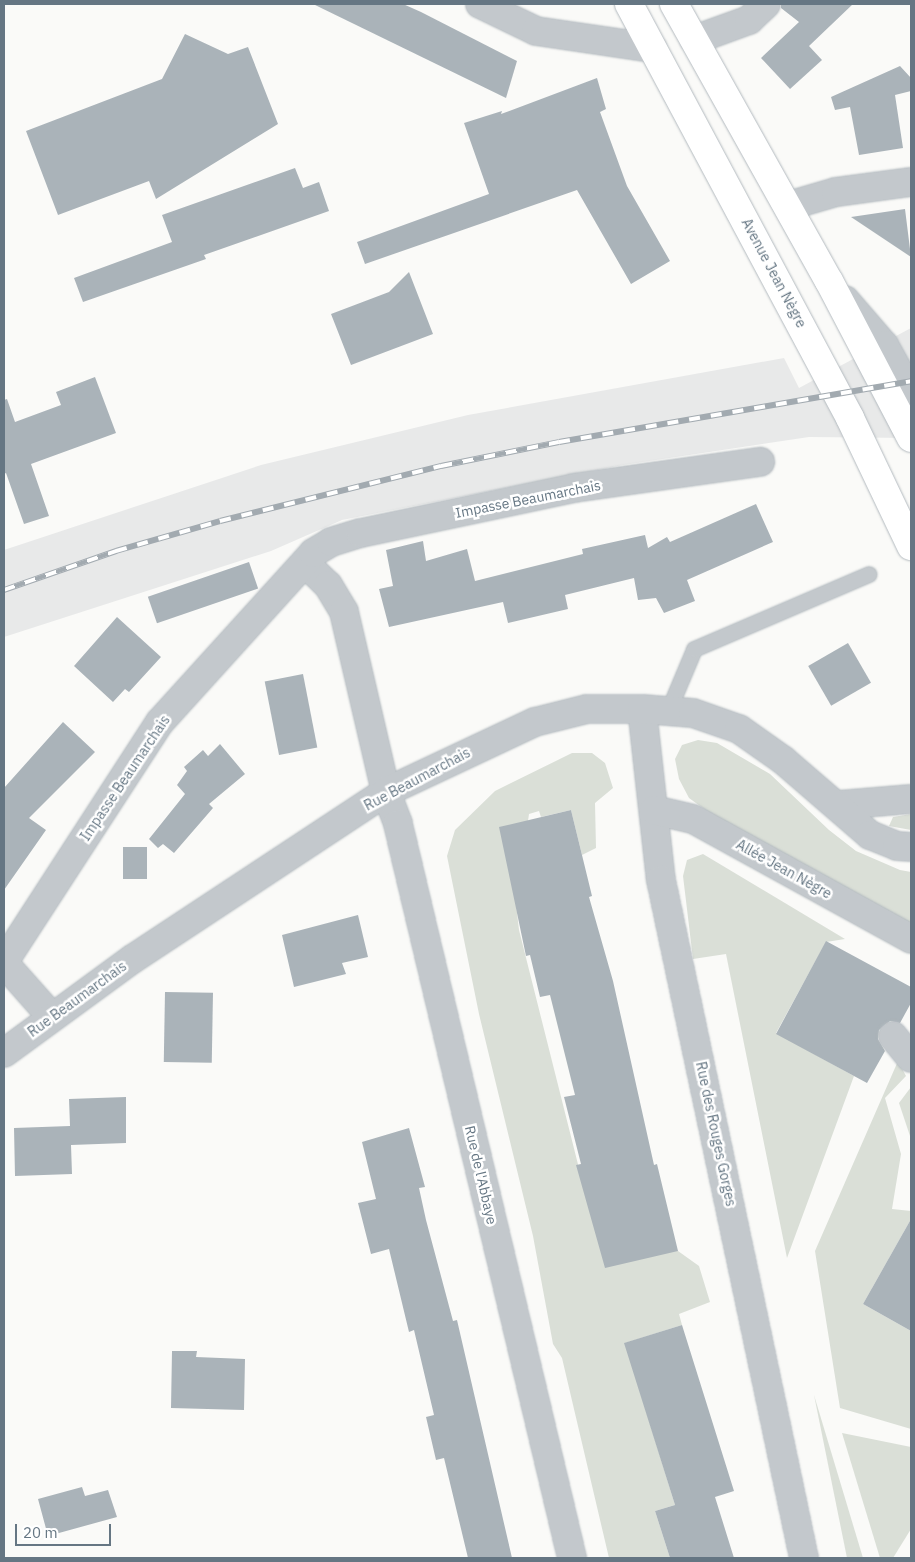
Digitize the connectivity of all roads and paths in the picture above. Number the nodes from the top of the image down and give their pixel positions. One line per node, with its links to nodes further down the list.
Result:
1 (480, 4): 6 (street)
2 (629, 4): 6 (main road, Avenue Jean Nègre)
3 (674, 4): 5 (main road)
4 (766, 4): 5 (street)
5 (694, 40): 8 (main road)
6 (653, 48): 13 (main road, Avenue Jean Nègre)
7 (911, 182): 8 (street)
8 (788, 206): 9 (main road)
9 (830, 281): 10 (street); 11 (main road)
10 (911, 394)
11 (911, 438)
12 (760, 462): 14 (street, Impasse Beaumarchais)
13 (911, 546)
14 (305, 563): 17 (street); 23 (street, Impasse Beaumarchais)
15 (869, 574): 16 (lane)
16 (655, 710): 17 (street, Rue Beaumarchais); 19 (street, Rue Beaumarchais); 20 (street, Rue des Rouges Gorges)
17 (386, 792): 24 (street, Rue Beaumarchais); 28 (street, Rue de l'Abbaye)
18 (905, 797): 19 (street)
19 (839, 805): 21 (street, Rue Beaumarchais)
20 (654, 810): 22 (street, Allée Jean Nègre); 29 (street, Rue des Rouges Gorges)
21 (911, 848)
22 (911, 939)
23 (4, 963): 24 (street, Impasse Beaumarchais)
24 (52, 1016): 26 (street, Rue Beaumarchais)
25 (893, 1036): 27 (street)
26 (4, 1053)
27 (911, 1058)
28 (572, 1558)
29 (804, 1558)

